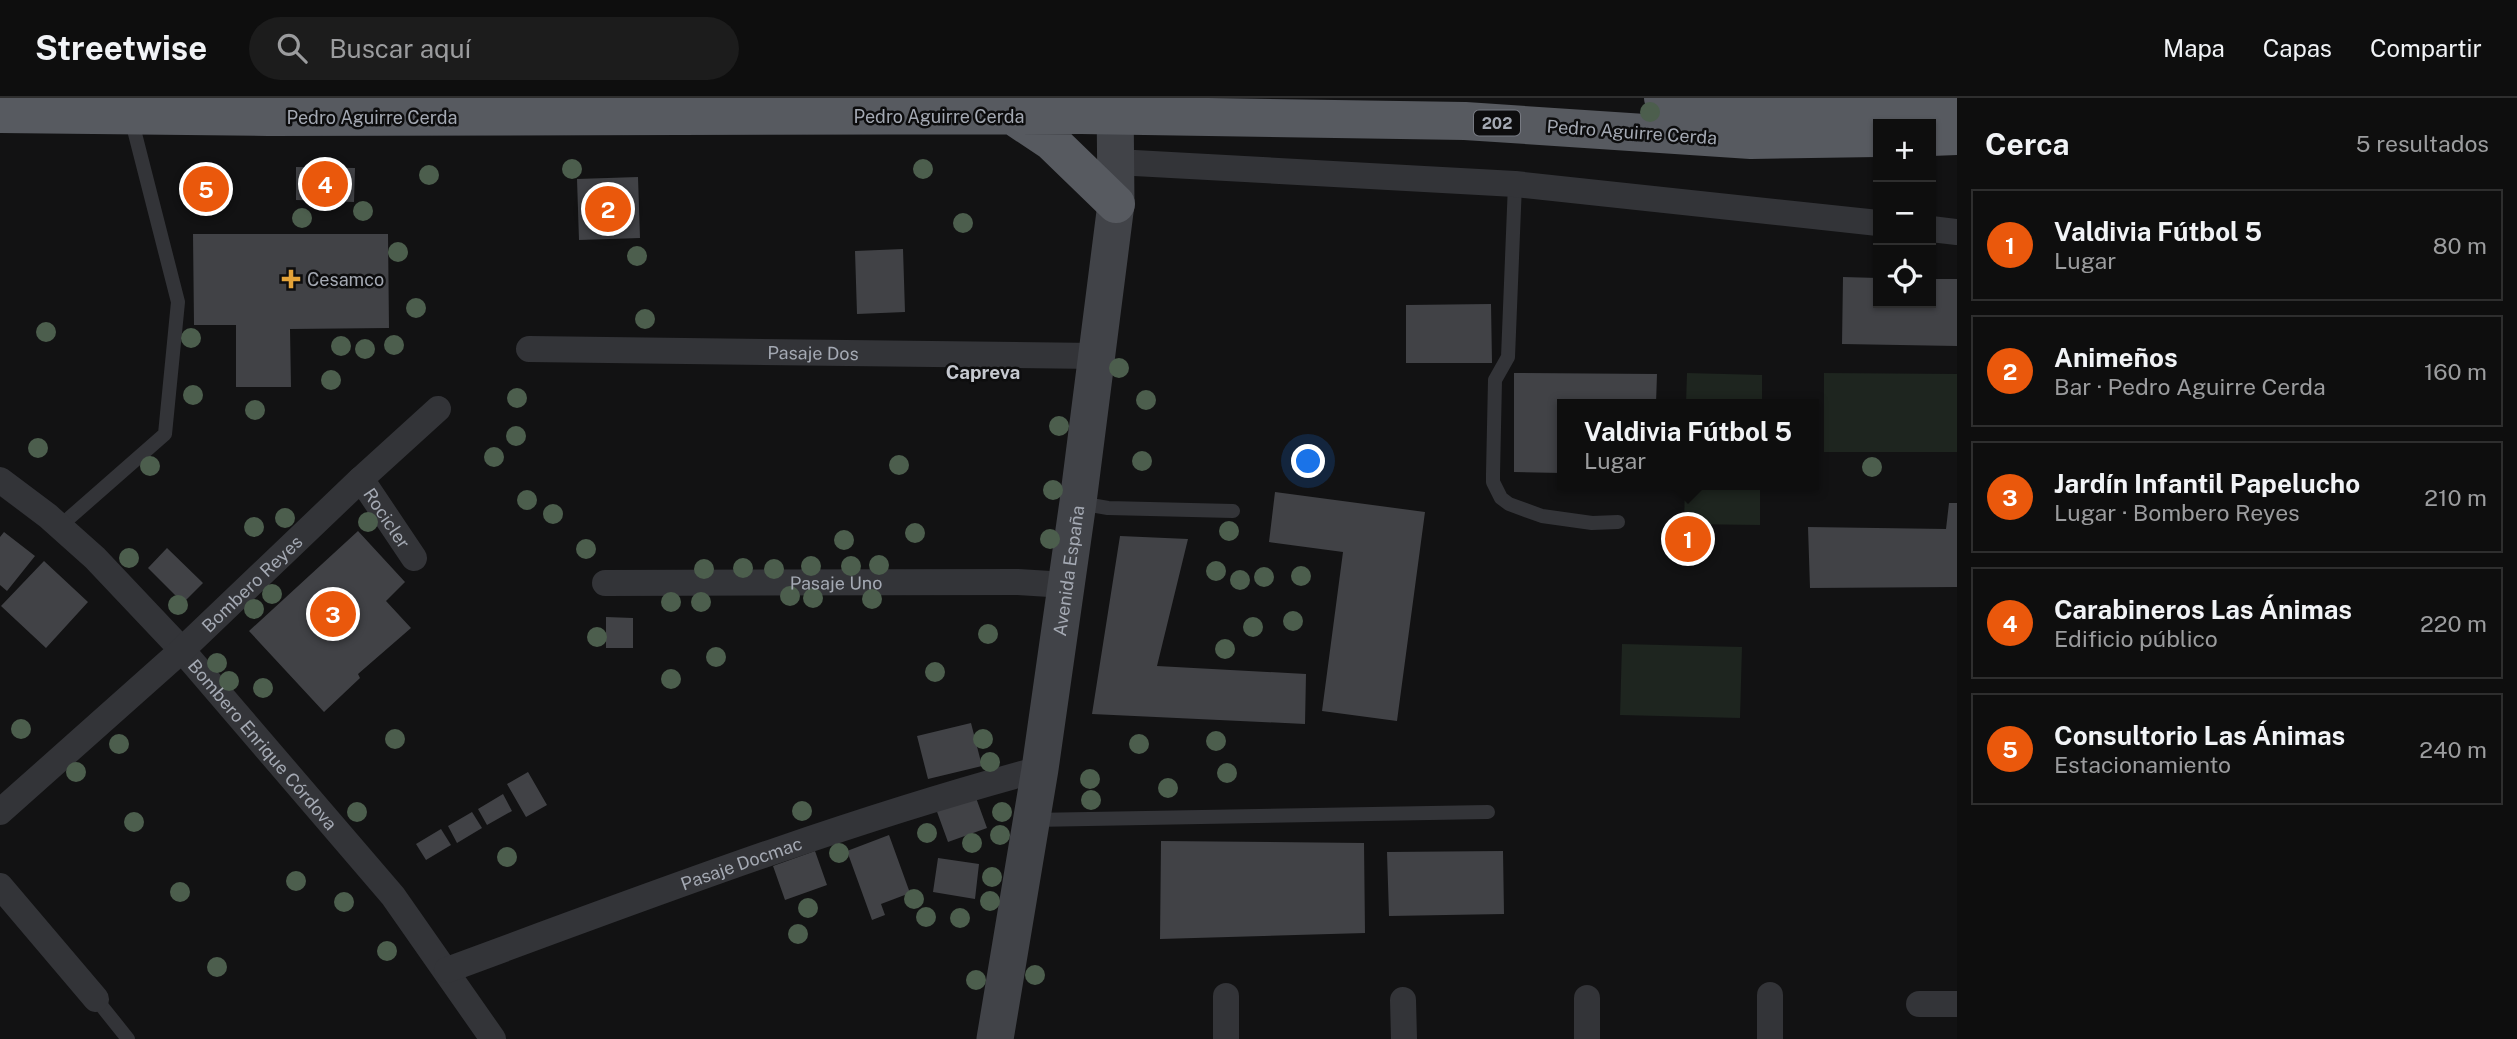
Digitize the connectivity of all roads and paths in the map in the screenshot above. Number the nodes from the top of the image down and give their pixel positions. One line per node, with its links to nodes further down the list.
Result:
1 (1663, 98): 2 (highway, Pedro Aguirre Cerda)
2 (1957, 99)
3 (130, 107): 5 (highway, Pedro Aguirre Cerda / 202); 6 (highway, Pedro Aguirre Cerda / 202); 24 (lane)
4 (1115, 108): 6 (highway, Pedro Aguirre Cerda / 202); 9 (highway, Pedro Aguirre Cerda / 202); 10 (main road, Avenida España)
5 (0, 114)
6 (1013, 116): 12 (highway)
7 (1957, 136): 8 (highway)
8 (1936, 137)
9 (1873, 138)
10 (1116, 162): 11 (street); 12 (main road, Avenida España)
11 (1515, 184): 13 (street); 23 (lane)
12 (1116, 204): 17 (main road, Avenida España)
13 (1873, 221)
14 (1936, 230): 15 (street)
15 (1957, 232)
16 (529, 349): 17 (street, Pasaje Dos)
17 (1096, 356): 21 (main road, Avenida España)
18 (438, 409): 19 (street, Bombero Reyes)
19 (361, 479): 25 (street, Rocicler); 28 (street, Bombero Reyes)
20 (0, 480): 24 (street, Bombero Enrique Córdova)
21 (1078, 502): 22 (lane); 27 (main road, Avenida España)
22 (1233, 511)
23 (1618, 522)
24 (59, 527): 28 (street, Bombero Enrique Córdova)
25 (414, 558)
26 (605, 583): 27 (street, Pasaje Uno)
27 (1066, 585): 29 (main road, Avenida España)
28 (182, 650): 30 (street, Bombero Reyes); 34 (street, Bombero Enrique Córdova)
29 (1040, 769): 32 (main road, Avenida España); 34 (street, Pasaje Docmac)
30 (0, 811)
31 (1488, 812): 32 (lane)
32 (1032, 820): 44 (main road, Avenida España)
33 (0, 886): 38 (street)
34 (447, 970): 43 (street, Bombero Enrique Córdova)
35 (1770, 995): 48 (street)
36 (1226, 996): 45 (street)
37 (1587, 998): 47 (street)
38 (96, 999): 42 (lane)
39 (1404, 1000): 46 (street)
40 (1919, 1004): 41 (street)
41 (1957, 1004)
42 (128, 1039)
43 (493, 1039)
44 (995, 1039)
45 (1226, 1039)
46 (1404, 1039)
47 (1587, 1039)
48 (1770, 1039)

